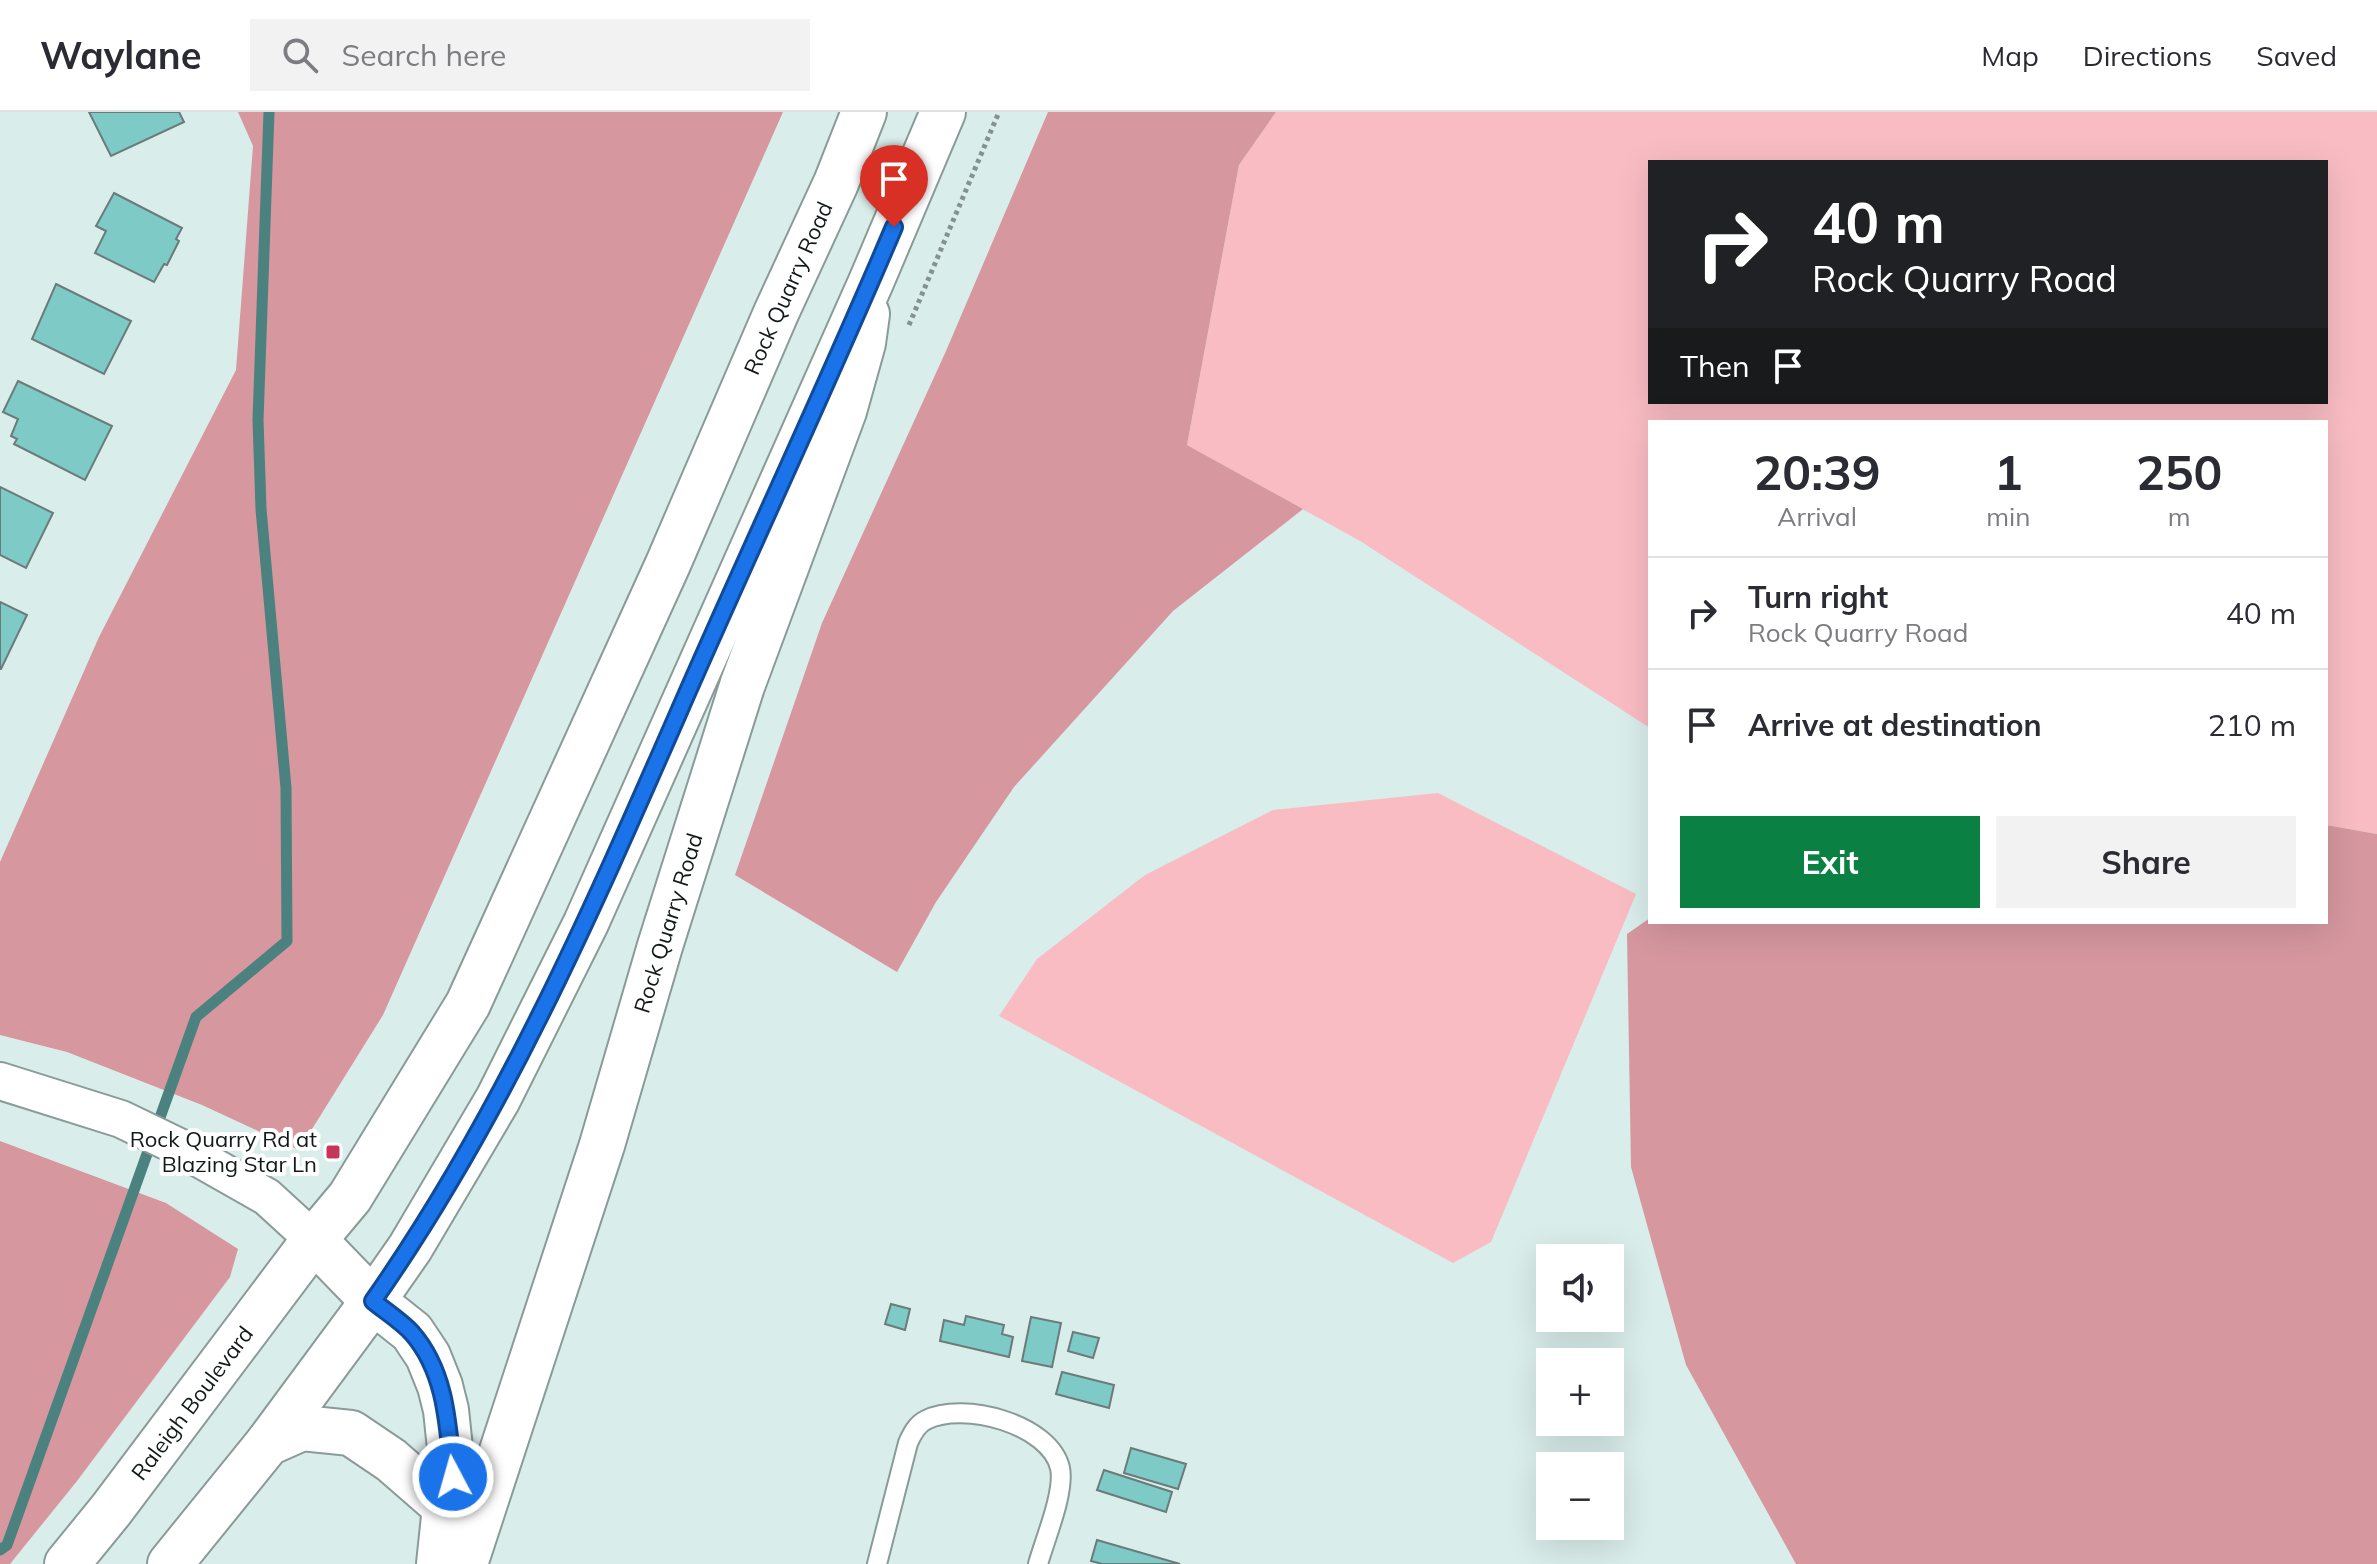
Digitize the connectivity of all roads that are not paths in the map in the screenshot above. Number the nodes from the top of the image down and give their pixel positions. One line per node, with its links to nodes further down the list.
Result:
1 (864, 112): 5 (main road, Rock Quarry Road)
2 (943, 112): 3 (main road, Rock Quarry Road)
3 (871, 282): 6 (main road, Rock Quarry Road); 12 (main road, Rock Quarry Road)
4 (0, 1081): 5 (street)
5 (314, 1240): 6 (main road); 9 (main road, Raleigh Boulevard)
6 (373, 1301): 7 (main road); 8 (main road)
7 (268, 1443): 8 (main road); 10 (main road)
8 (445, 1507): 11 (main road)
9 (67, 1564)
10 (170, 1564)
11 (439, 1564)
12 (465, 1564)
13 (877, 1564): 14 (lane)
14 (1038, 1564)

